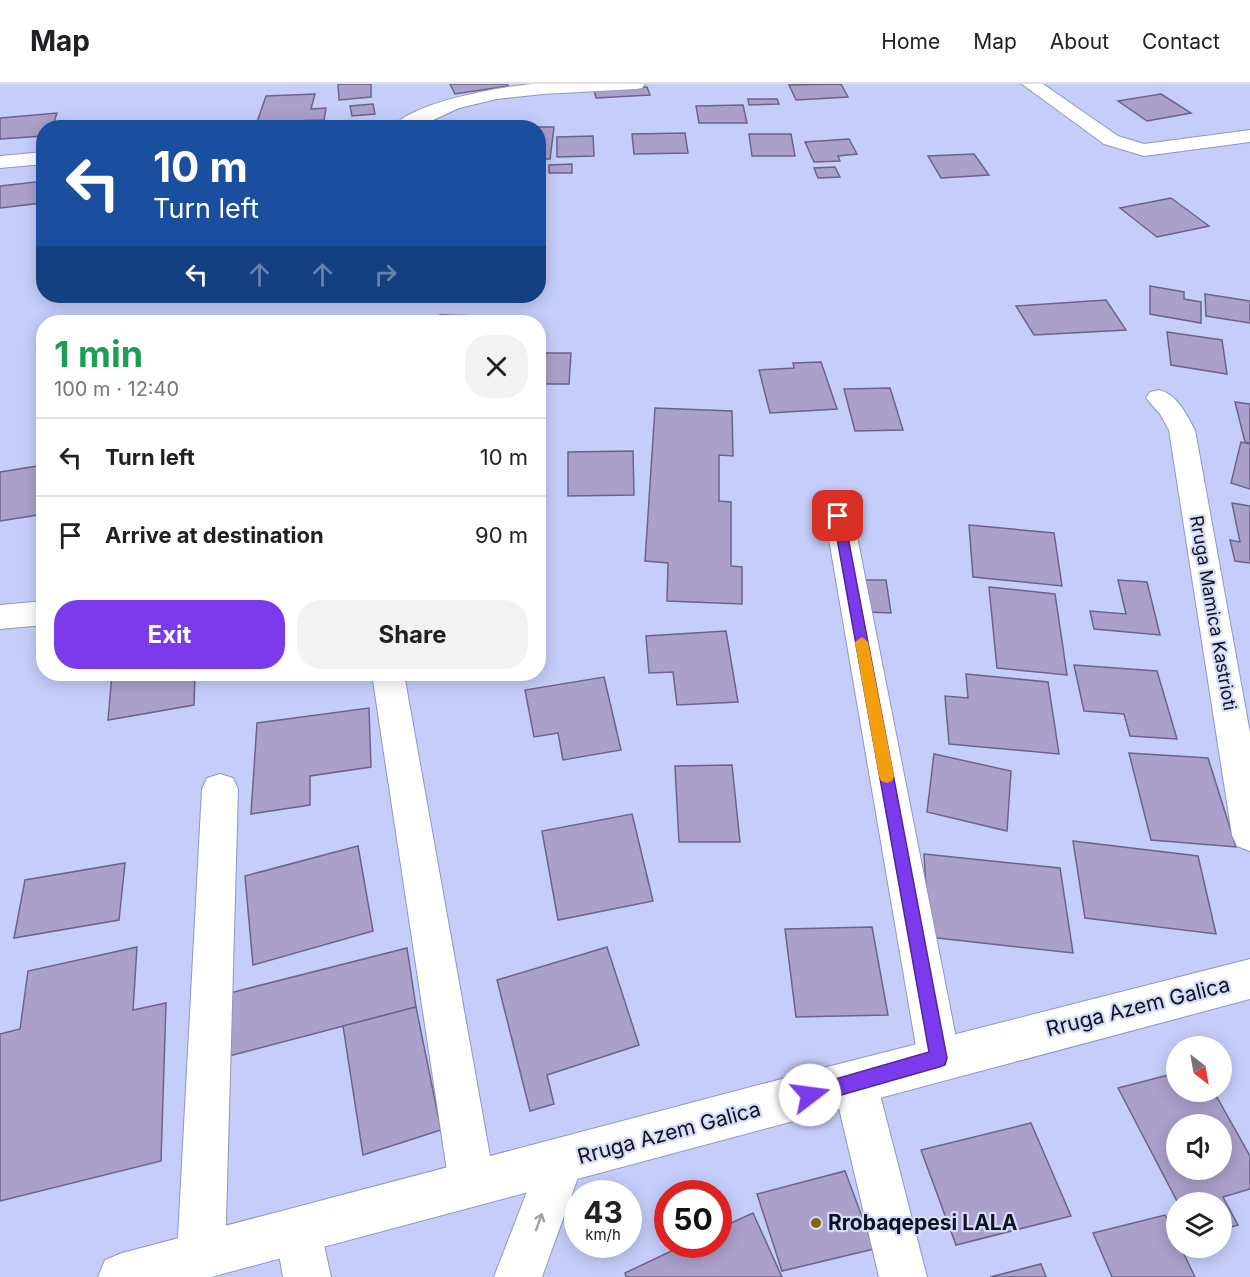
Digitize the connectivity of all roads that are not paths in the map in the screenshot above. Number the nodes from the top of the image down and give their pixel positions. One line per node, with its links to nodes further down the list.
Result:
1 (636, 84): 3 (street)
2 (1031, 84): 4 (street)
3 (415, 120)
4 (1250, 136)
5 (36, 159): 6 (street)
6 (0, 162)
7 (1159, 398): 13 (street, Rruga Mamica Kastrioti)
8 (838, 516): 15 (street)
9 (36, 614): 10 (street)
10 (0, 617)
11 (389, 681): 18 (street)
12 (220, 789): 20 (street)
13 (1250, 835)
14 (1250, 979): 15 (street, Rruga Azem Galica)
15 (939, 1058): 16 (street, Rruga Azem Galica)
16 (855, 1083): 17 (street, Rruga Azem Galica); 24 (street)
17 (561, 1161): 18 (street, Rruga Azem Galica); 23 (street, one-way to 17)
18 (472, 1184): 19 (street, Rruga Azem Galica)
19 (298, 1231): 20 (street, Rruga Azem Galica); 22 (street)
20 (201, 1256): 21 (street, Rruga Azem Galica)
21 (122, 1277)
22 (307, 1277)
23 (518, 1277)
24 (903, 1277)

